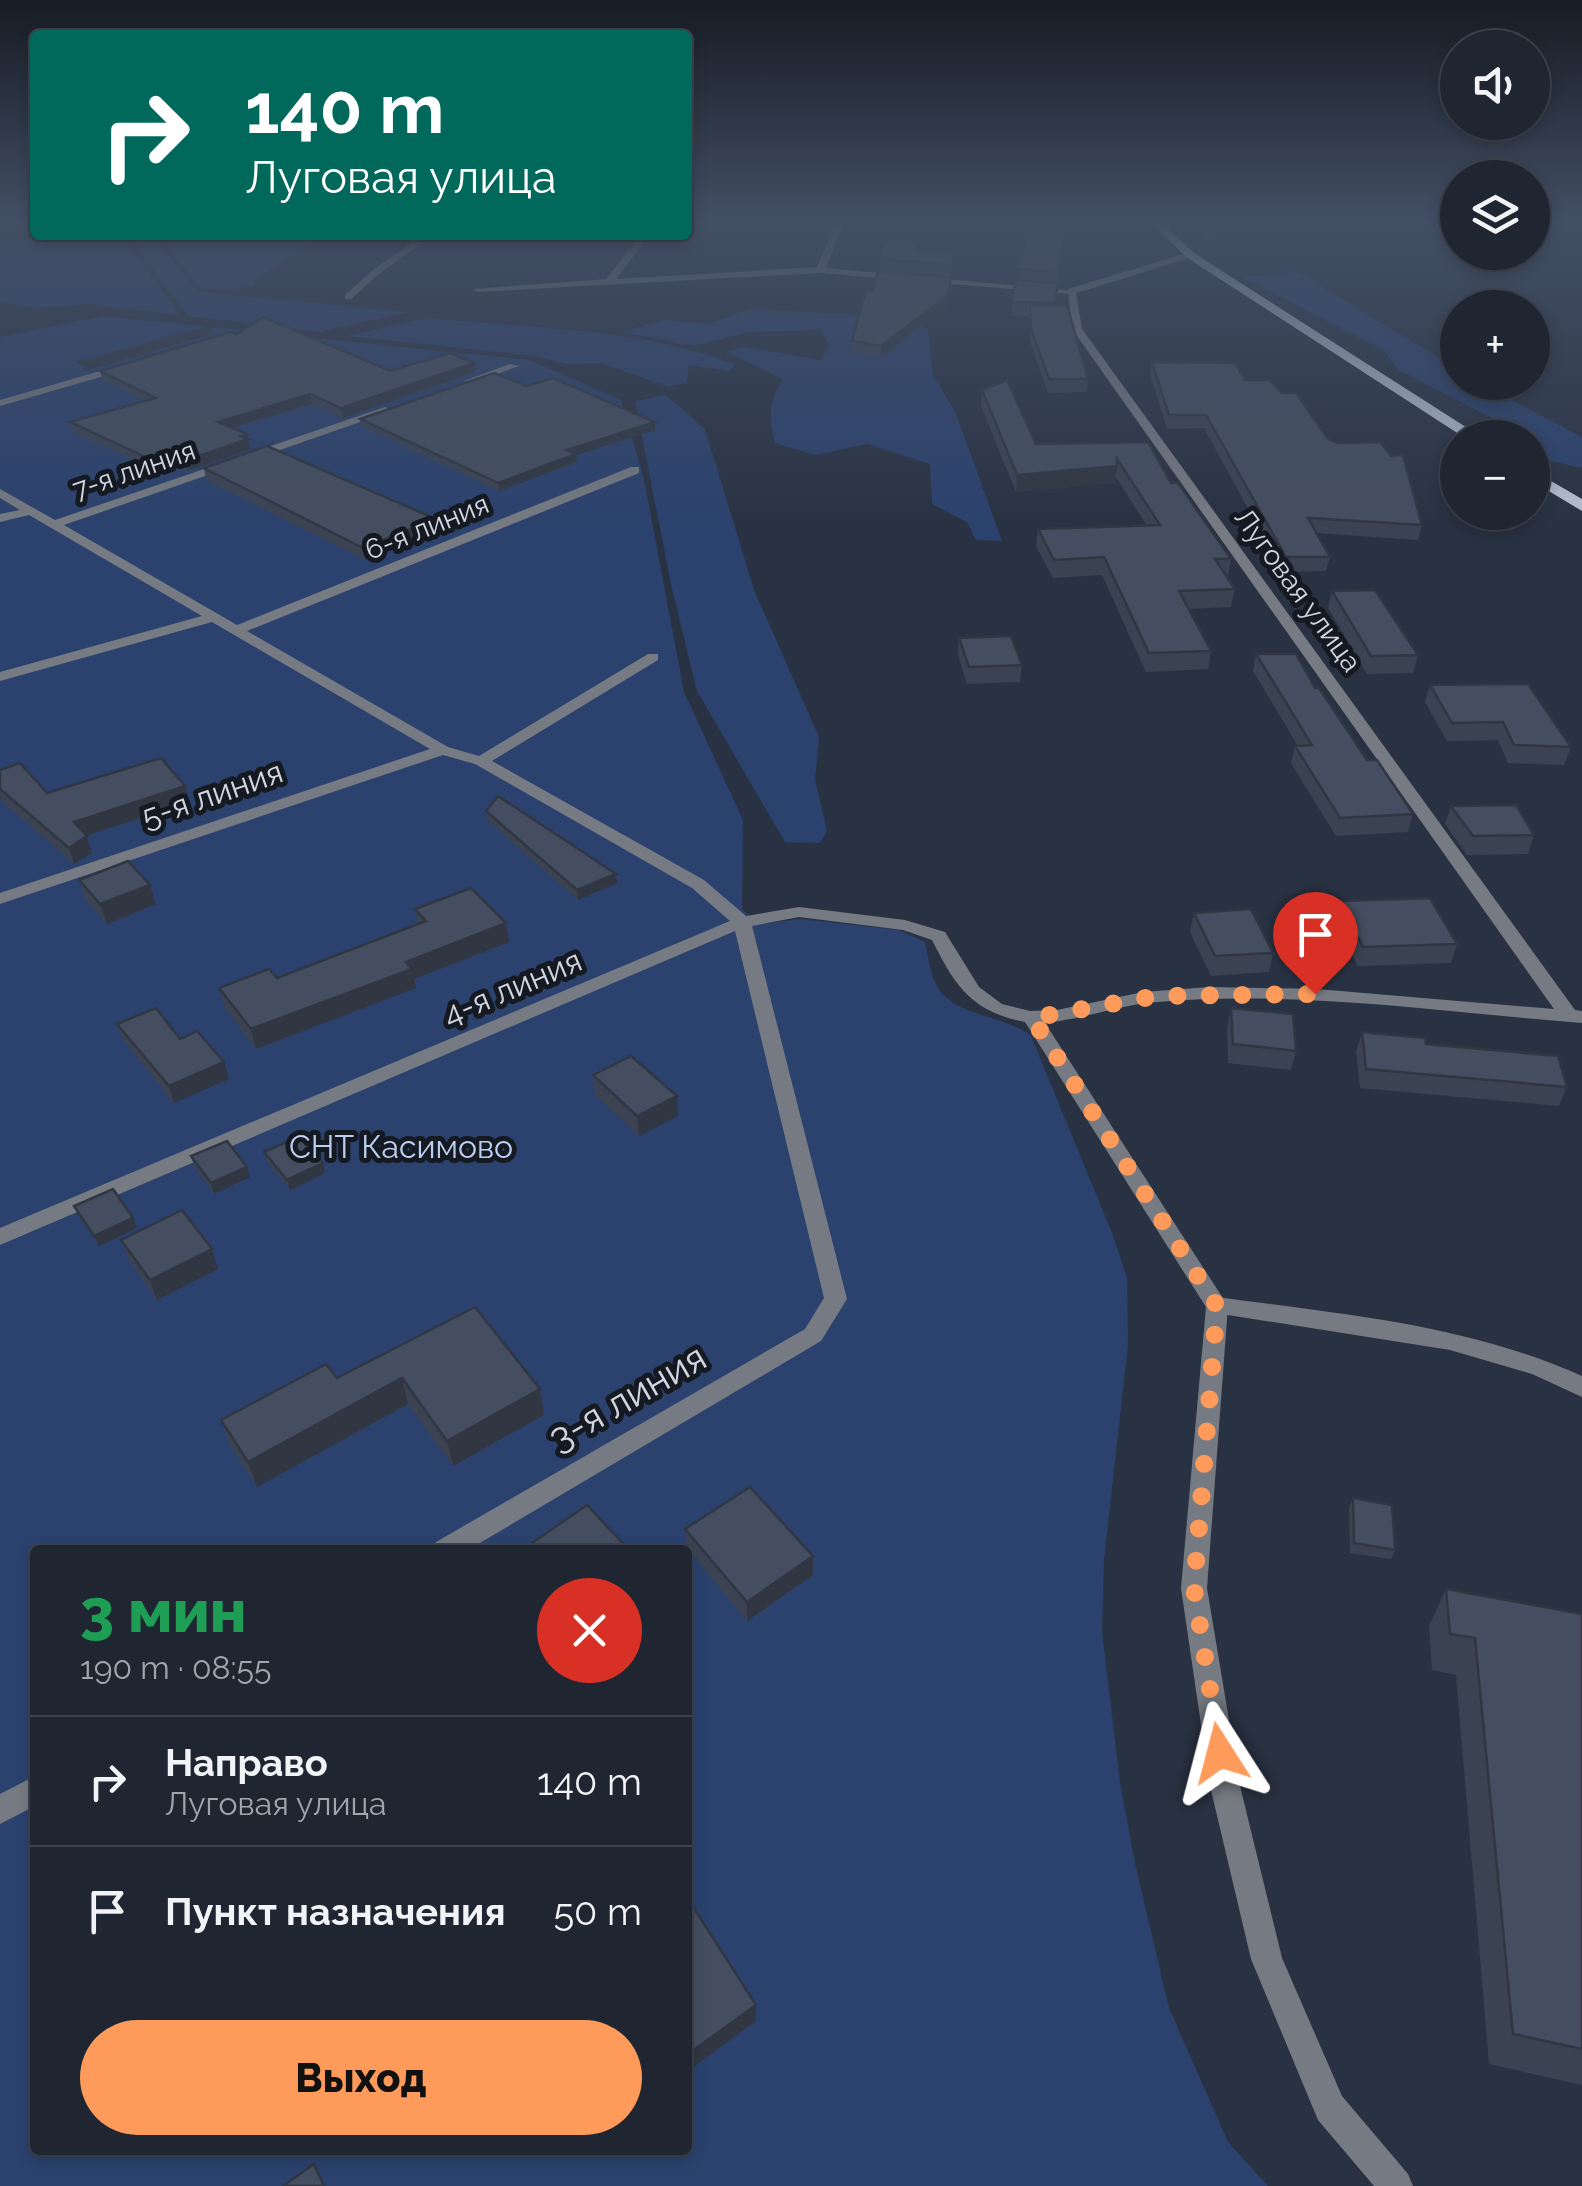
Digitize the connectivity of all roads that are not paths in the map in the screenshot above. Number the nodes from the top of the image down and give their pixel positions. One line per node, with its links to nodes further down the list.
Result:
1 (1077, 325): 24 (street, Луговая улица)
2 (1299, 325): 8 (main road)
3 (150, 359): 6 (street)
4 (514, 366): 5 (street)
5 (459, 385)
6 (0, 403)
7 (404, 404): 15 (street, 7-я линия)
8 (1448, 420)
9 (635, 470): 17 (street, 6-я линия)
10 (1550, 486): 12 (main road)
11 (0, 493): 13 (street)
12 (1582, 506)
13 (31, 511): 14 (street, 7-я линия); 15 (street)
14 (0, 518)
15 (54, 524): 16 (street)
16 (214, 617): 17 (street); 19 (street)
17 (237, 630): 20 (street)
18 (653, 657): 21 (street)
19 (0, 677)
20 (443, 750): 21 (street); 22 (street, 5-я линия)
21 (481, 761): 23 (street)
22 (0, 899)
23 (742, 922): 25 (street, 4-я линия); 26 (street, 4-я линия); 29 (street, 3-я линия)
24 (1576, 1016): 25 (street, Луговая улица)
25 (1032, 1018): 27 (street)
26 (0, 1237)
27 (1217, 1306): 28 (street); 32 (street)
28 (1582, 1387)
29 (454, 1545)
30 (30, 1793): 31 (street)
31 (0, 1810)
32 (1396, 2186)

